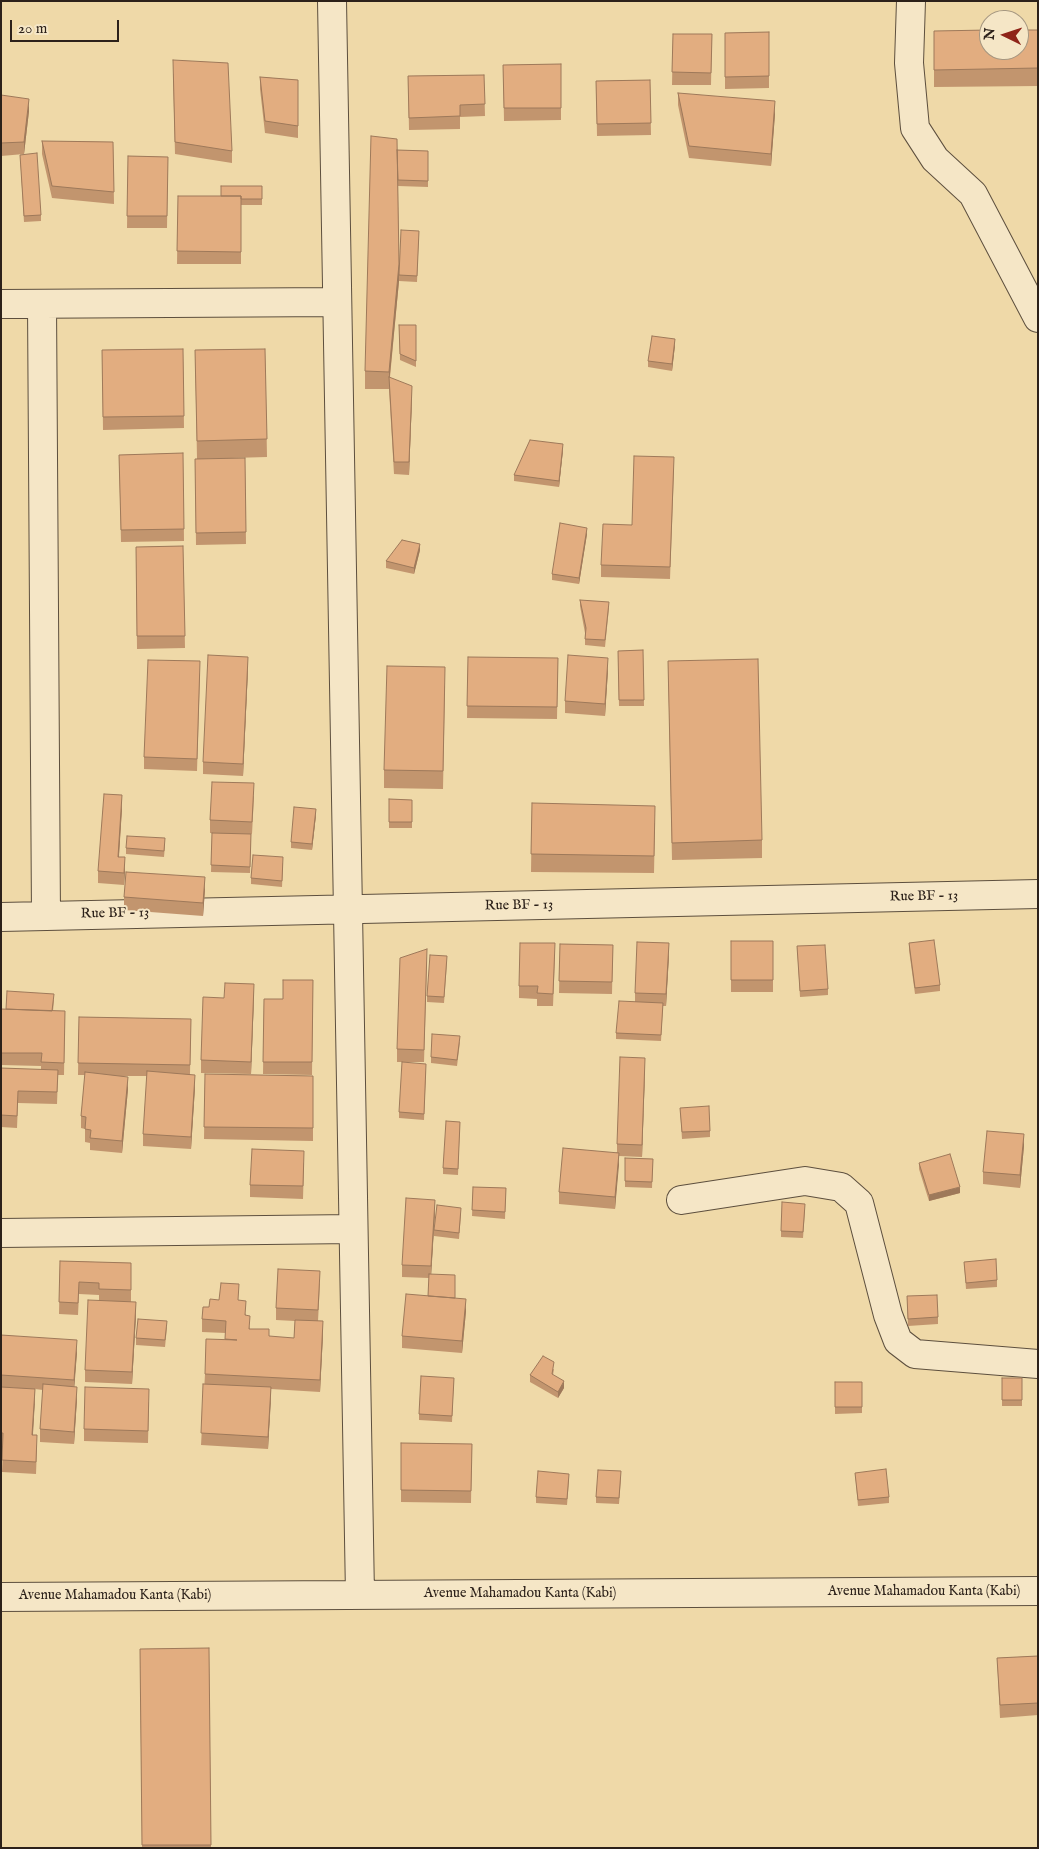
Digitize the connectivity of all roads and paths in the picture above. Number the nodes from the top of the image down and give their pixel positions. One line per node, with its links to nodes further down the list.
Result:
1 (332, 1): 3 (street)
2 (911, 1): 6 (street)
3 (337, 302): 5 (street); 8 (street)
4 (1, 304): 5 (street)
5 (42, 304): 9 (street)
6 (1038, 318)
7 (1038, 894): 8 (street, Rue BF - 13)
8 (348, 909): 9 (street, Rue BF - 13); 12 (street)
9 (46, 916): 10 (street, Rue BF - 13)
10 (1, 917)
11 (681, 1200): 14 (street)
12 (353, 1229): 13 (street); 16 (street)
13 (1, 1233)
14 (1038, 1364)
15 (1038, 1591): 16 (street, Avenue Mahamadou Kanta (Kabi))
16 (360, 1595): 17 (street, Avenue Mahamadou Kanta (Kabi))
17 (1, 1597)

